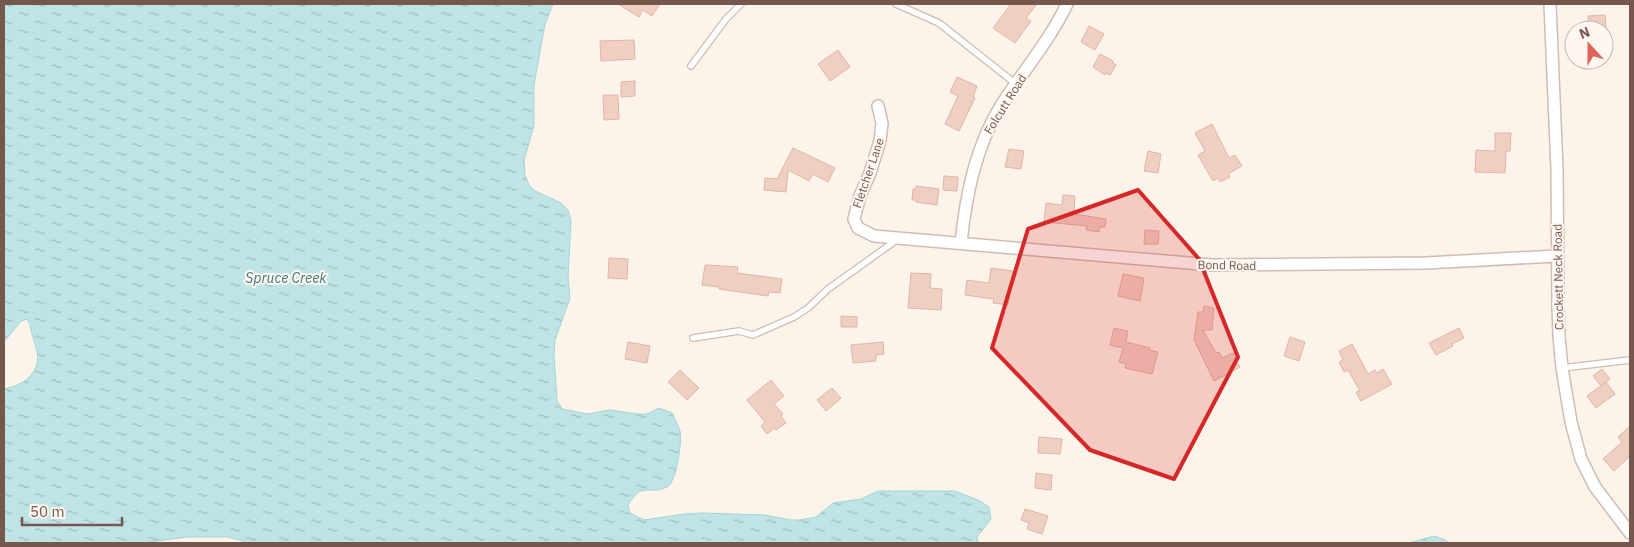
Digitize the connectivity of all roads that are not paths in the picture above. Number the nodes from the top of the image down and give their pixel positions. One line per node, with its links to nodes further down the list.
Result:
1 (741, 4): 5 (lane)
2 (896, 4): 6 (lane)
3 (1067, 4): 6 (street, Folcutt Road)
4 (1550, 4): 10 (street, Crockett Neck Road)
5 (691, 66)
6 (1016, 84): 9 (street, Folcutt Road)
7 (878, 106): 8 (street, Fletcher Lane)
8 (898, 239): 9 (street, Bond Road); 11 (lane)
9 (961, 243): 10 (street, Bond Road)
10 (1556, 256): 13 (street, Crockett Neck Road)
11 (693, 338)
12 (1630, 360): 13 (lane)
13 (1562, 368): 14 (street, Crockett Neck Road)
14 (1630, 533)

